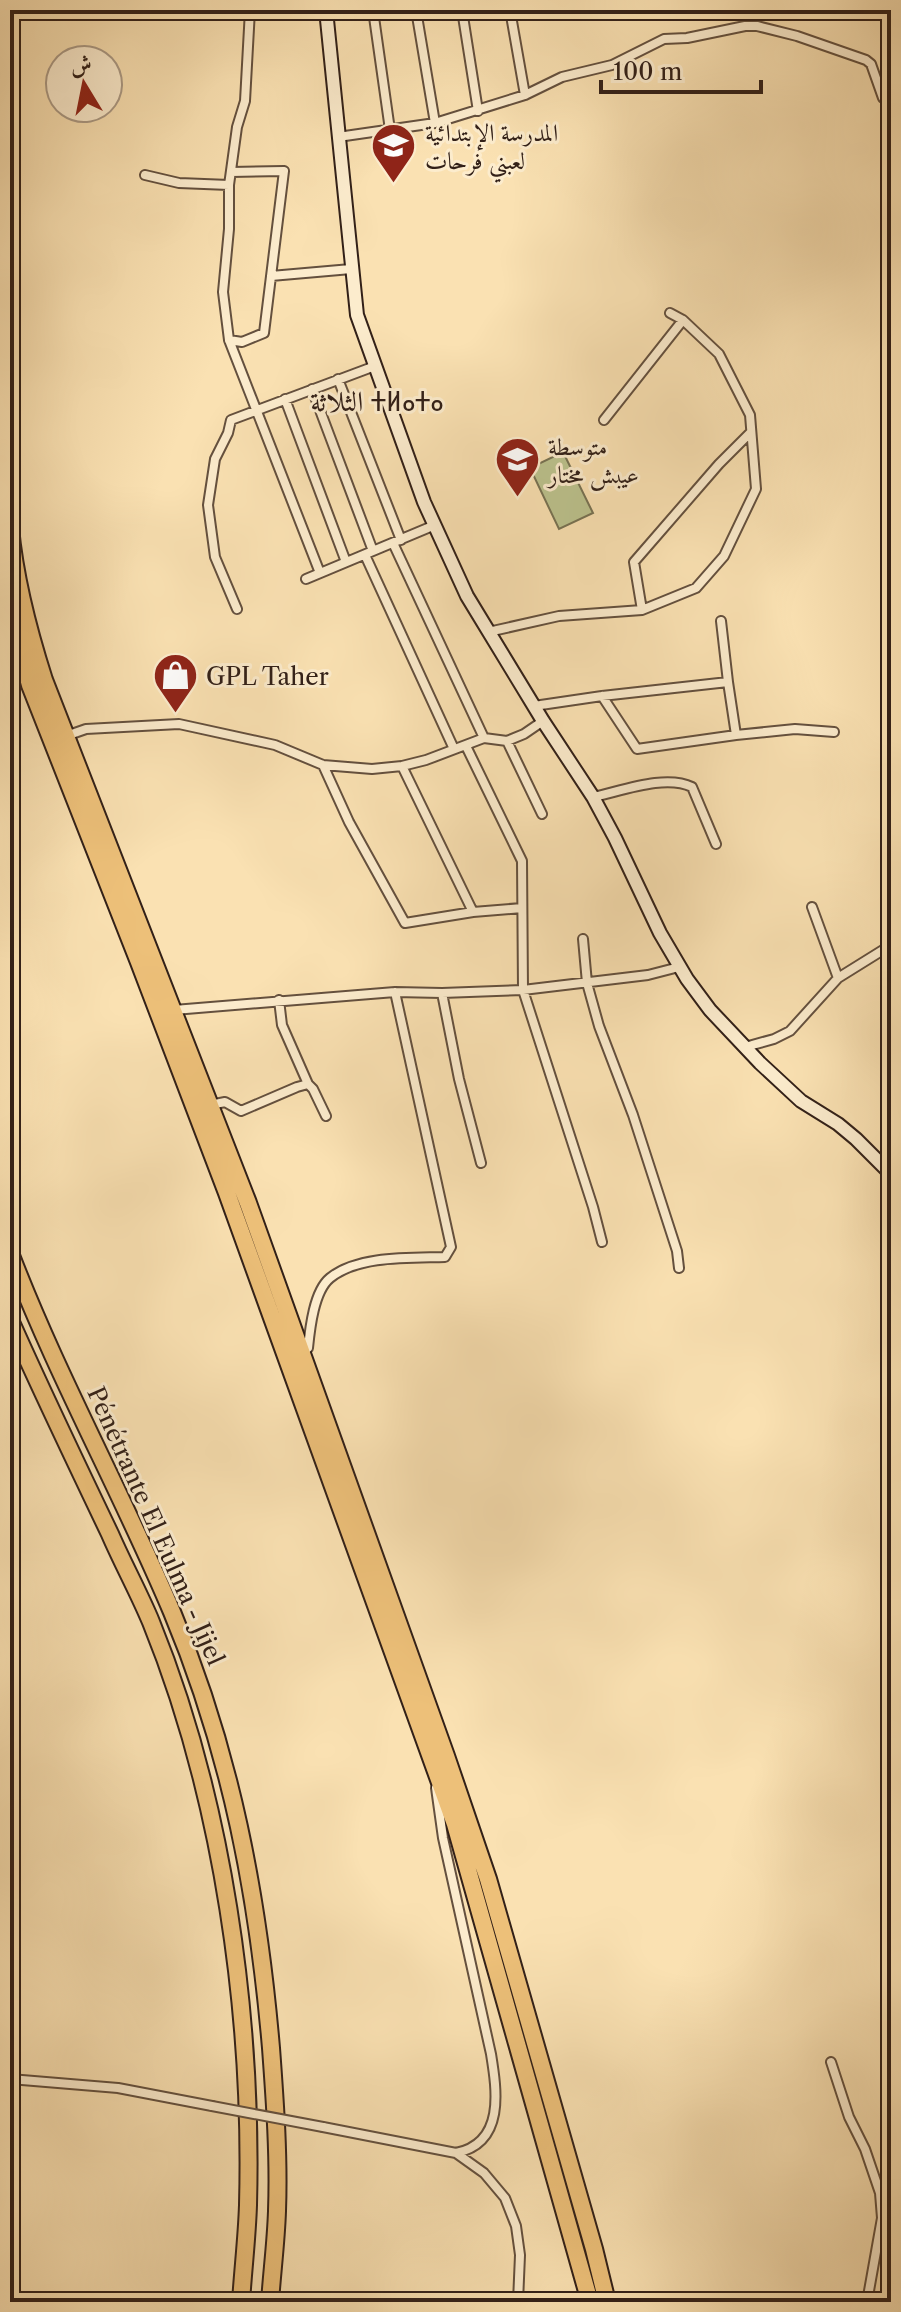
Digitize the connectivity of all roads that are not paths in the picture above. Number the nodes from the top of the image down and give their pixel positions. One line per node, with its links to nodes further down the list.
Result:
1 (250, 10): 13 (street)
2 (326, 10): 12 (street)
3 (373, 10): 11 (street)
4 (416, 10): 10 (street)
5 (462, 10): 9 (street)
6 (510, 10): 7 (street)
7 (525, 95): 8 (street); 9 (street)
8 (883, 98)
9 (478, 111): 10 (street)
10 (435, 123): 11 (street)
11 (390, 130): 12 (street)
12 (338, 137): 16 (street)
13 (231, 172): 15 (street); 17 (street)
14 (145, 175): 15 (street)
15 (229, 185): 20 (street)
16 (351, 269): 17 (street); 21 (street)
17 (271, 276): 20 (street)
18 (670, 313): 19 (street)
19 (683, 320): 26 (street); 27 (street)
20 (229, 340): 25 (street)
21 (375, 366): 22 (street); 28 (street)
22 (338, 379): 23 (street); 30 (street)
23 (312, 389): 24 (street); 31 (street)
24 (285, 399): 25 (street); 32 (street)
25 (257, 410): 33 (street); 35 (street)
26 (604, 420)
27 (751, 432): 36 (street); 36 (street)
28 (435, 525): 30 (street); 39 (street)
29 (10, 528): 46 (highway)
30 (397, 541): 31 (street); 47 (street)
31 (369, 553): 32 (street); 50 (street)
32 (346, 562): 33 (street)
33 (320, 573): 34 (street)
34 (306, 579)
35 (237, 609)
36 (642, 610): 39 (street)
37 (10, 613): 80 (highway)
38 (721, 621): 40 (street)
39 (488, 632): 42 (street)
40 (728, 682): 41 (street); 45 (street)
41 (602, 696): 42 (street); 45 (street)
42 (534, 706): 43 (street)
43 (543, 721): 48 (street); 53 (street)
44 (834, 732): 45 (street)
45 (736, 735)
46 (65, 736): 51 (street); 68 (highway)
47 (484, 738): 48 (street); 49 (street)
48 (507, 741): 54 (street)
49 (466, 746): 50 (street); 57 (street)
50 (454, 749): 52 (street)
51 (323, 765): 52 (street); 58 (street)
52 (402, 766): 58 (street)
53 (593, 797): 55 (street); 61 (street)
54 (542, 814)
55 (716, 844)
56 (812, 907): 62 (street)
57 (522, 908): 58 (street); 64 (street)
58 (473, 912)
59 (583, 939): 63 (street)
60 (891, 945): 62 (street)
61 (679, 967): 63 (street); 69 (street)
62 (838, 978): 69 (street)
63 (587, 983): 64 (street); 77 (street)
64 (523, 990): 66 (street); 75 (street)
65 (395, 992): 66 (street); 67 (street); 79 (street)
66 (442, 993): 73 (street)
67 (279, 1000): 68 (street); 70 (street)
68 (174, 1010): 71 (highway)
69 (745, 1047): 74 (street)
70 (308, 1084): 71 (street); 72 (street)
71 (210, 1105): 79 (highway)
72 (326, 1116)
73 (481, 1163)
74 (891, 1174)
75 (602, 1242)
76 (10, 1253): 85 (highway, Pénétrante El Eulma - Jijel)
77 (679, 1268)
78 (10, 1320): 84 (highway, Pénétrante El Eulma - Jijel)
79 (302, 1353): 88 (highway)
80 (435, 1767): 83 (street); 87 (highway)
81 (831, 2062): 89 (street)
82 (10, 2079): 83 (street, bridge)
83 (456, 2153): 86 (street)
84 (241, 2302)
85 (270, 2302)
86 (518, 2302)
87 (590, 2302)
88 (607, 2302)
89 (867, 2302)

